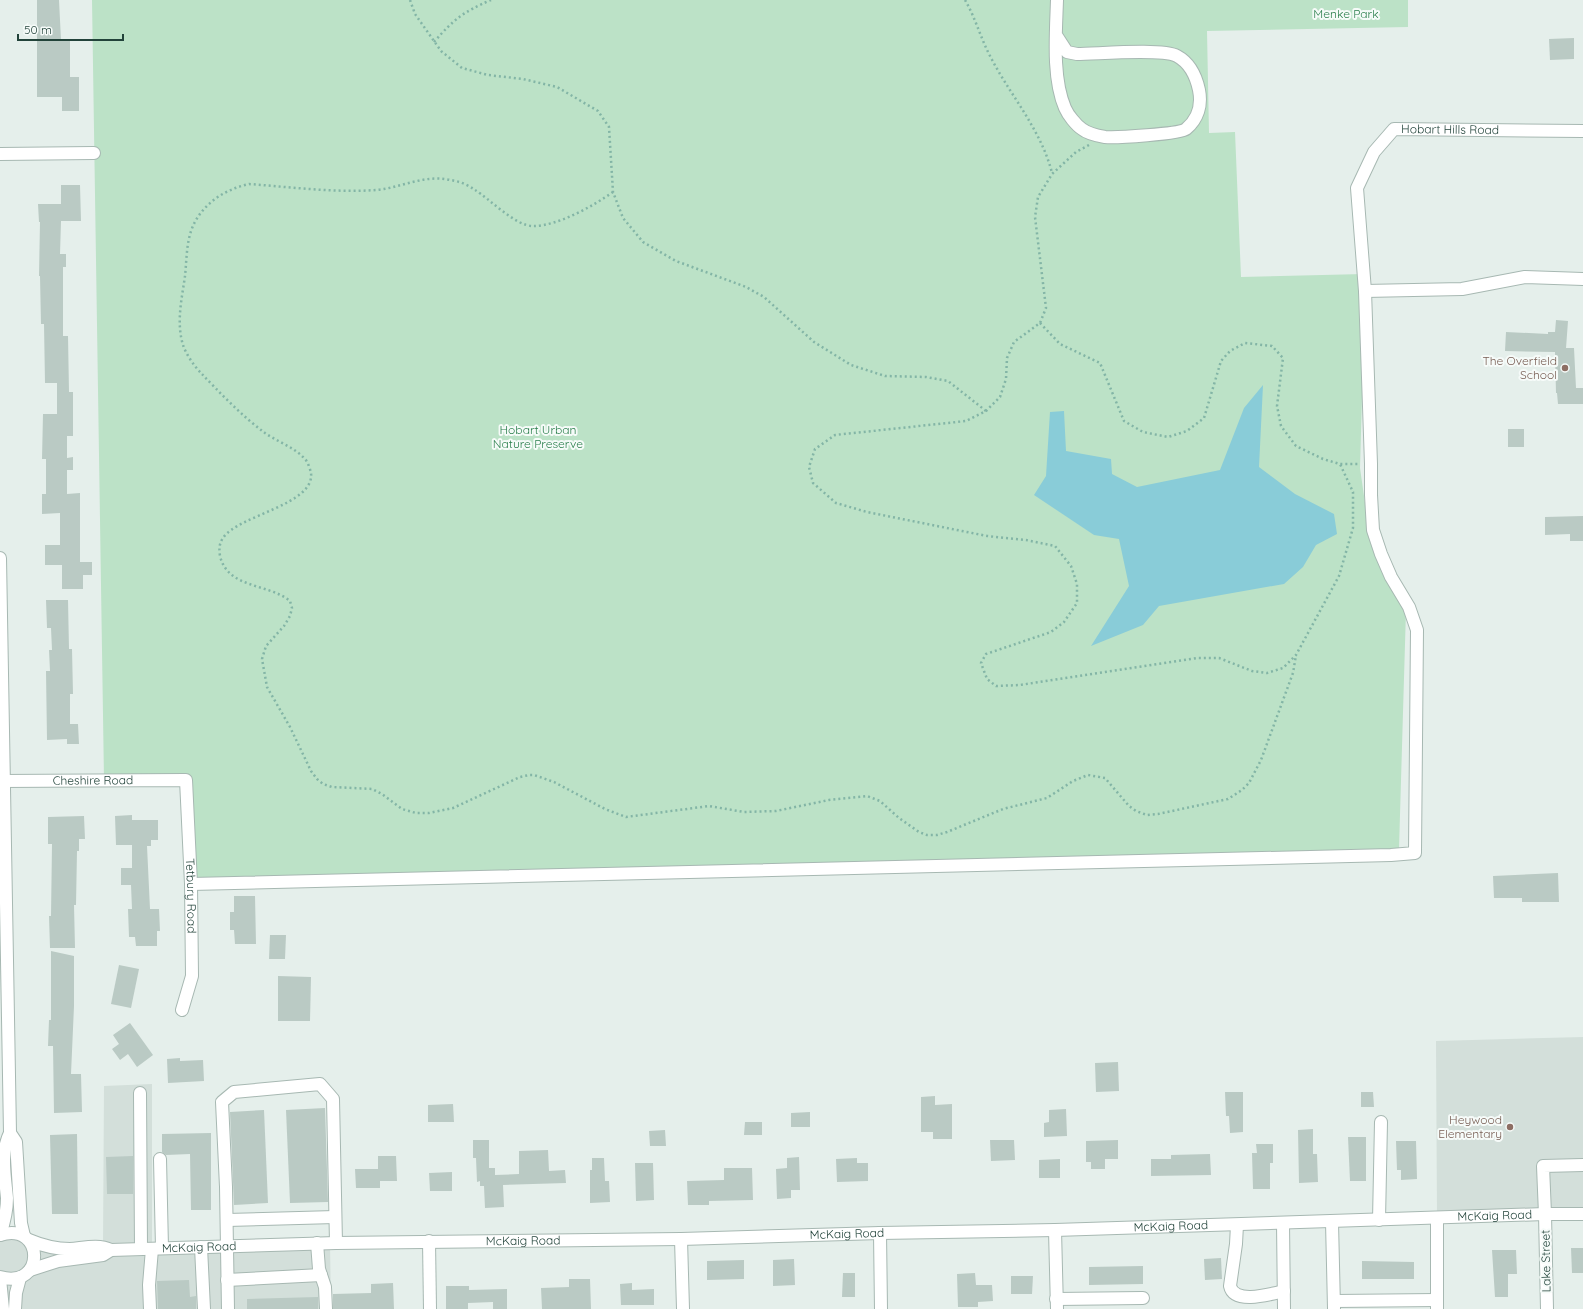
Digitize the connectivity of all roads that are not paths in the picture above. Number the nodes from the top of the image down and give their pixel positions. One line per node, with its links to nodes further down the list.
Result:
1 (1057, 0): 2 (street)
2 (1056, 35): 2 (street)
3 (1583, 131): 7 (street, Hobart Hills Road)
4 (94, 153): 5 (street)
5 (0, 154)
6 (1583, 279): 7 (street)
7 (1365, 291): 11 (street, Hobart Hills Road)
8 (0, 558): 10 (street)
9 (186, 780): 10 (street, Cheshire Road); 11 (street, Tetbury Road)
10 (2, 781): 15 (street)
11 (191, 884): 12 (street, Tetbury Road)
12 (182, 1010)
13 (140, 1093): 37 (street)
14 (1381, 1122): 23 (street)
15 (10, 1133): 29 (street); 30 (street)
16 (160, 1158): 37 (street)
17 (1583, 1165): 18 (street, Lake Street)
18 (1546, 1214): 19 (street, McKaig Road); 21 (street, McKaig Road); 59 (street, Lake Street)
19 (1583, 1214)
20 (335, 1217): 22 (street); 22 (street); 33 (street)
21 (1436, 1218): 23 (street, McKaig Road); 47 (street)
22 (227, 1220): 35 (street)
23 (1379, 1220): 24 (street, McKaig Road)
24 (1332, 1222): 25 (street, McKaig Road); 48 (street)
25 (1283, 1223): 26 (street, McKaig Road); 44 (street)
26 (1237, 1225): 27 (street, McKaig Road); 44 (street)
27 (1055, 1230): 28 (street, McKaig Road); 46 (street)
28 (880, 1233): 31 (street, McKaig Road); 57 (street)
29 (0, 1235): 30 (street, McKaig Road)
30 (26, 1238): 38 (street, McKaig Road); 39 (street)
31 (681, 1239): 32 (street, McKaig Road); 56 (street)
32 (430, 1241): 33 (street, McKaig Road); 55 (street)
33 (336, 1243): 34 (street, McKaig Road)
34 (318, 1244): 35 (street, McKaig Road); 40 (street)
35 (228, 1246): 36 (street, McKaig Road); 43 (street)
36 (201, 1247): 37 (street, McKaig Road); 52 (street)
37 (152, 1249): 38 (street, McKaig Road); 51 (street)
38 (111, 1250): 39 (street, McKaig Road)
39 (30, 1270): 42 (street)
40 (321, 1275): 43 (street); 54 (street)
41 (0, 1278): 42 (street); 49 (street)
42 (20, 1278): 50 (street)
43 (227, 1280): 53 (street)
44 (1284, 1291): 58 (street)
45 (1143, 1298): 46 (street)
46 (1057, 1304)
47 (1437, 1304): 48 (street)
48 (1335, 1305)
49 (4, 1309)
50 (15, 1309)
51 (150, 1309)
52 (204, 1309)
53 (228, 1309)
54 (326, 1309)
55 (430, 1309)
56 (683, 1309)
57 (881, 1309)
58 (1284, 1309)
59 (1547, 1309)

